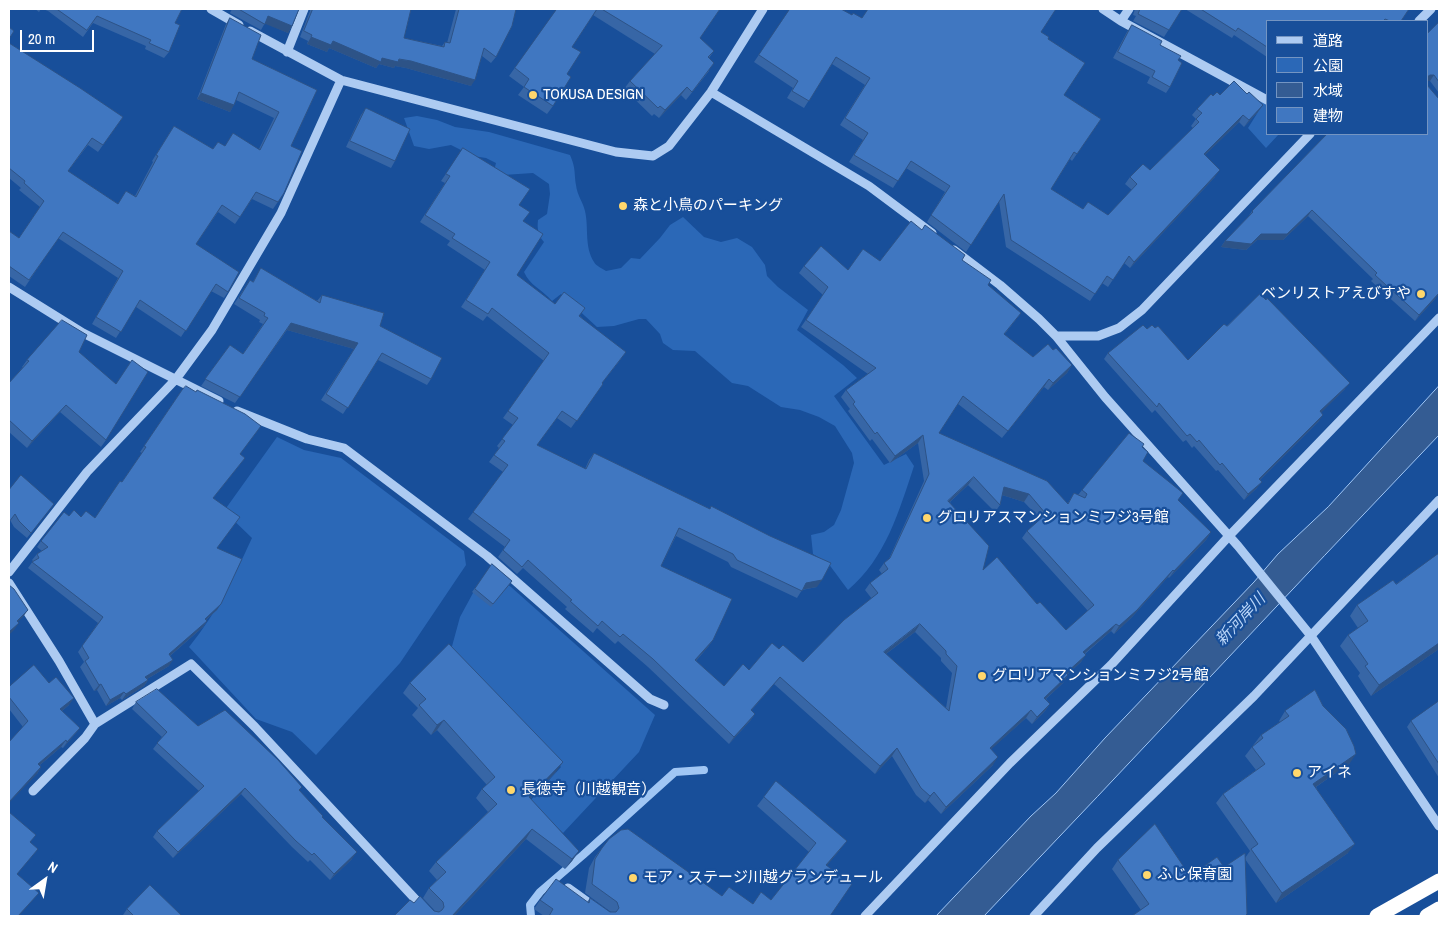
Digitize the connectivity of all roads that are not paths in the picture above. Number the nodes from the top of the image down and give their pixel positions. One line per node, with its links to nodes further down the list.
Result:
1 (211, 9): 9 (street)
2 (304, 9): 9 (street)
3 (763, 9): 11 (street)
4 (1103, 9): 8 (street)
5 (1129, 9): 8 (street)
6 (1431, 9): 7 (street)
7 (1420, 20)
8 (1121, 21): 12 (street)
9 (287, 52): 10 (street)
10 (341, 80): 11 (street); 17 (street)
11 (711, 92): 16 (street)
12 (1266, 99)
13 (1309, 135): 16 (street)
14 (9, 287): 17 (street)
15 (1439, 318): 19 (street)
16 (1056, 336): 19 (street)
17 (176, 379): 20 (street); 23 (street)
18 (1439, 500): 22 (street)
19 (1229, 536): 22 (street); 32 (street)
20 (9, 572)
21 (9, 583): 24 (street)
22 (1312, 636): 26 (street); 33 (street)
23 (664, 705)
24 (95, 724): 25 (street); 30 (street)
25 (33, 791)
26 (1439, 826)
27 (1439, 881): 34 (highway)
28 (568, 888): 31 (street)
29 (1439, 909): 35 (highway)
30 (431, 916)
31 (607, 916)
32 (865, 916)
33 (1034, 916)
34 (1377, 916)
35 (1428, 916)

